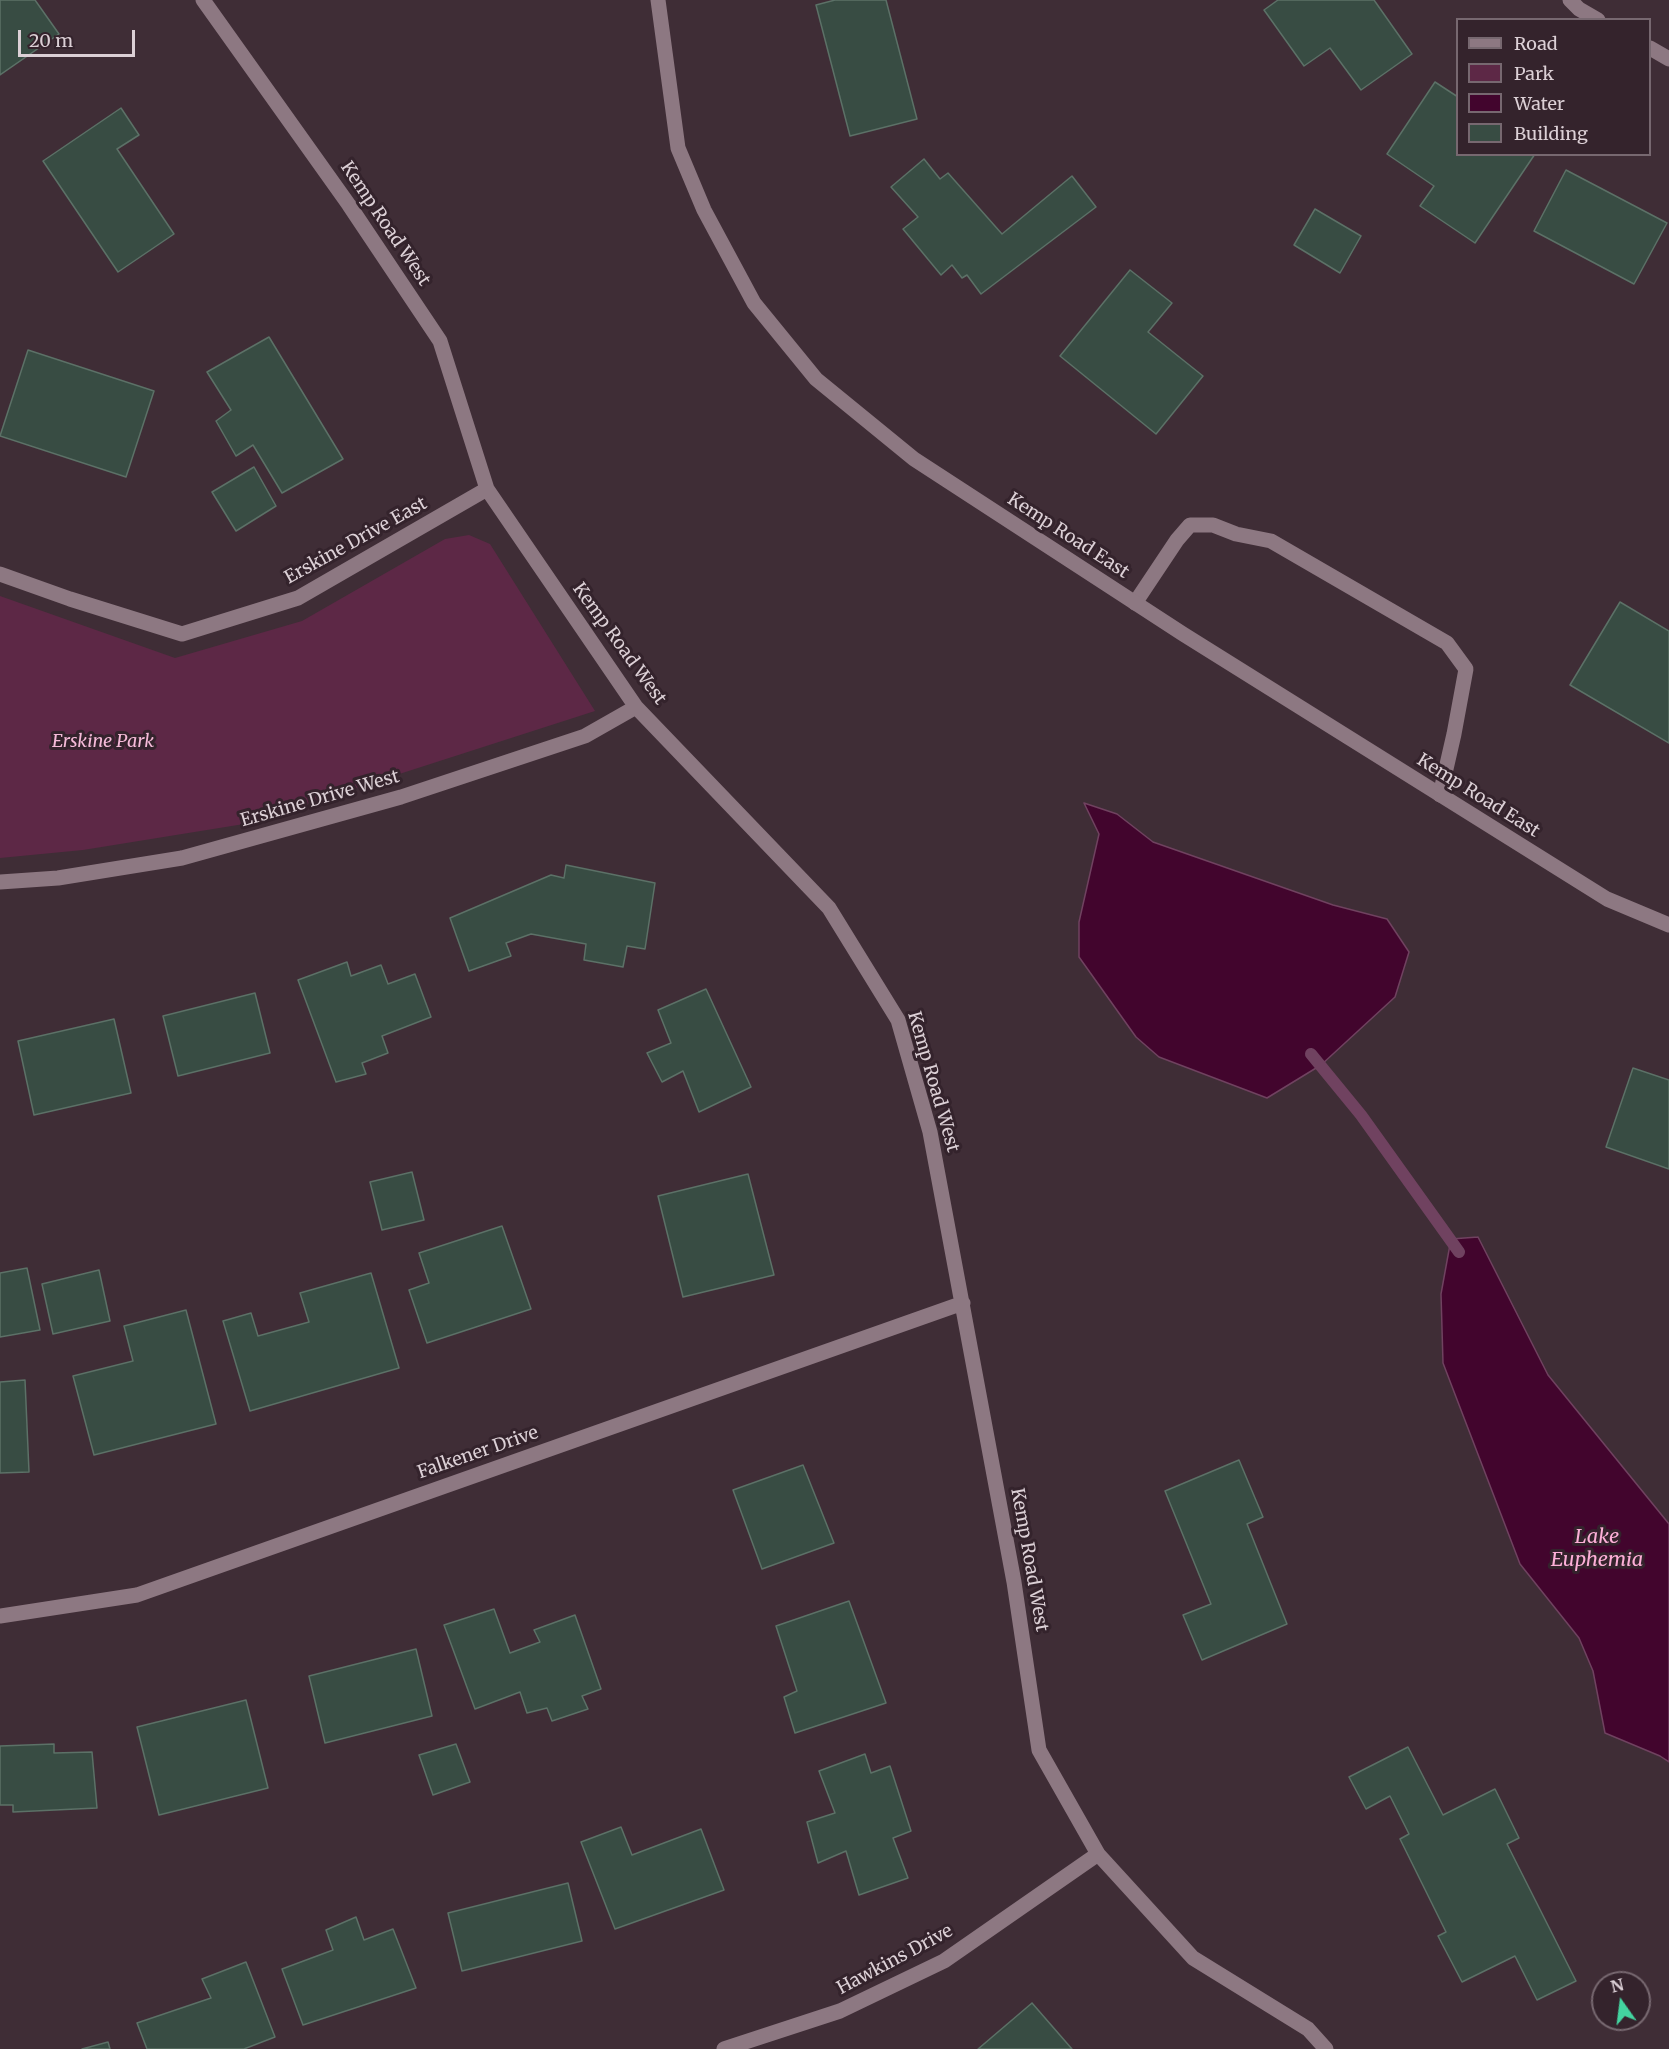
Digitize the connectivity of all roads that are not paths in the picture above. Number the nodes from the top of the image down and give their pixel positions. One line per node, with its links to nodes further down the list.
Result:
1 (203, 0): 7 (street, Kemp Road West)
2 (658, 0): 9 (street, Kemp Road East)
3 (1570, 0): 4 (street)
4 (1595, 18)
5 (1651, 49): 6 (street)
6 (1669, 59)
7 (487, 489): 8 (street, Erskine Drive East); 10 (street, Kemp Road West)
8 (0, 574)
9 (1135, 603): 11 (street, Kemp Road East); 11 (street)
10 (636, 707): 12 (street, Erskine Drive West); 14 (street, Kemp Road West)
11 (1440, 795): 13 (street, Kemp Road East)
12 (0, 882)
13 (1669, 925)
14 (963, 1303): 15 (street, Falkener Drive); 16 (street, Kemp Road West)
15 (0, 1616)
16 (1098, 1854): 17 (street, Hawkins Drive); 18 (street, Kemp Road West)
17 (724, 2049)
18 (1326, 2049)

